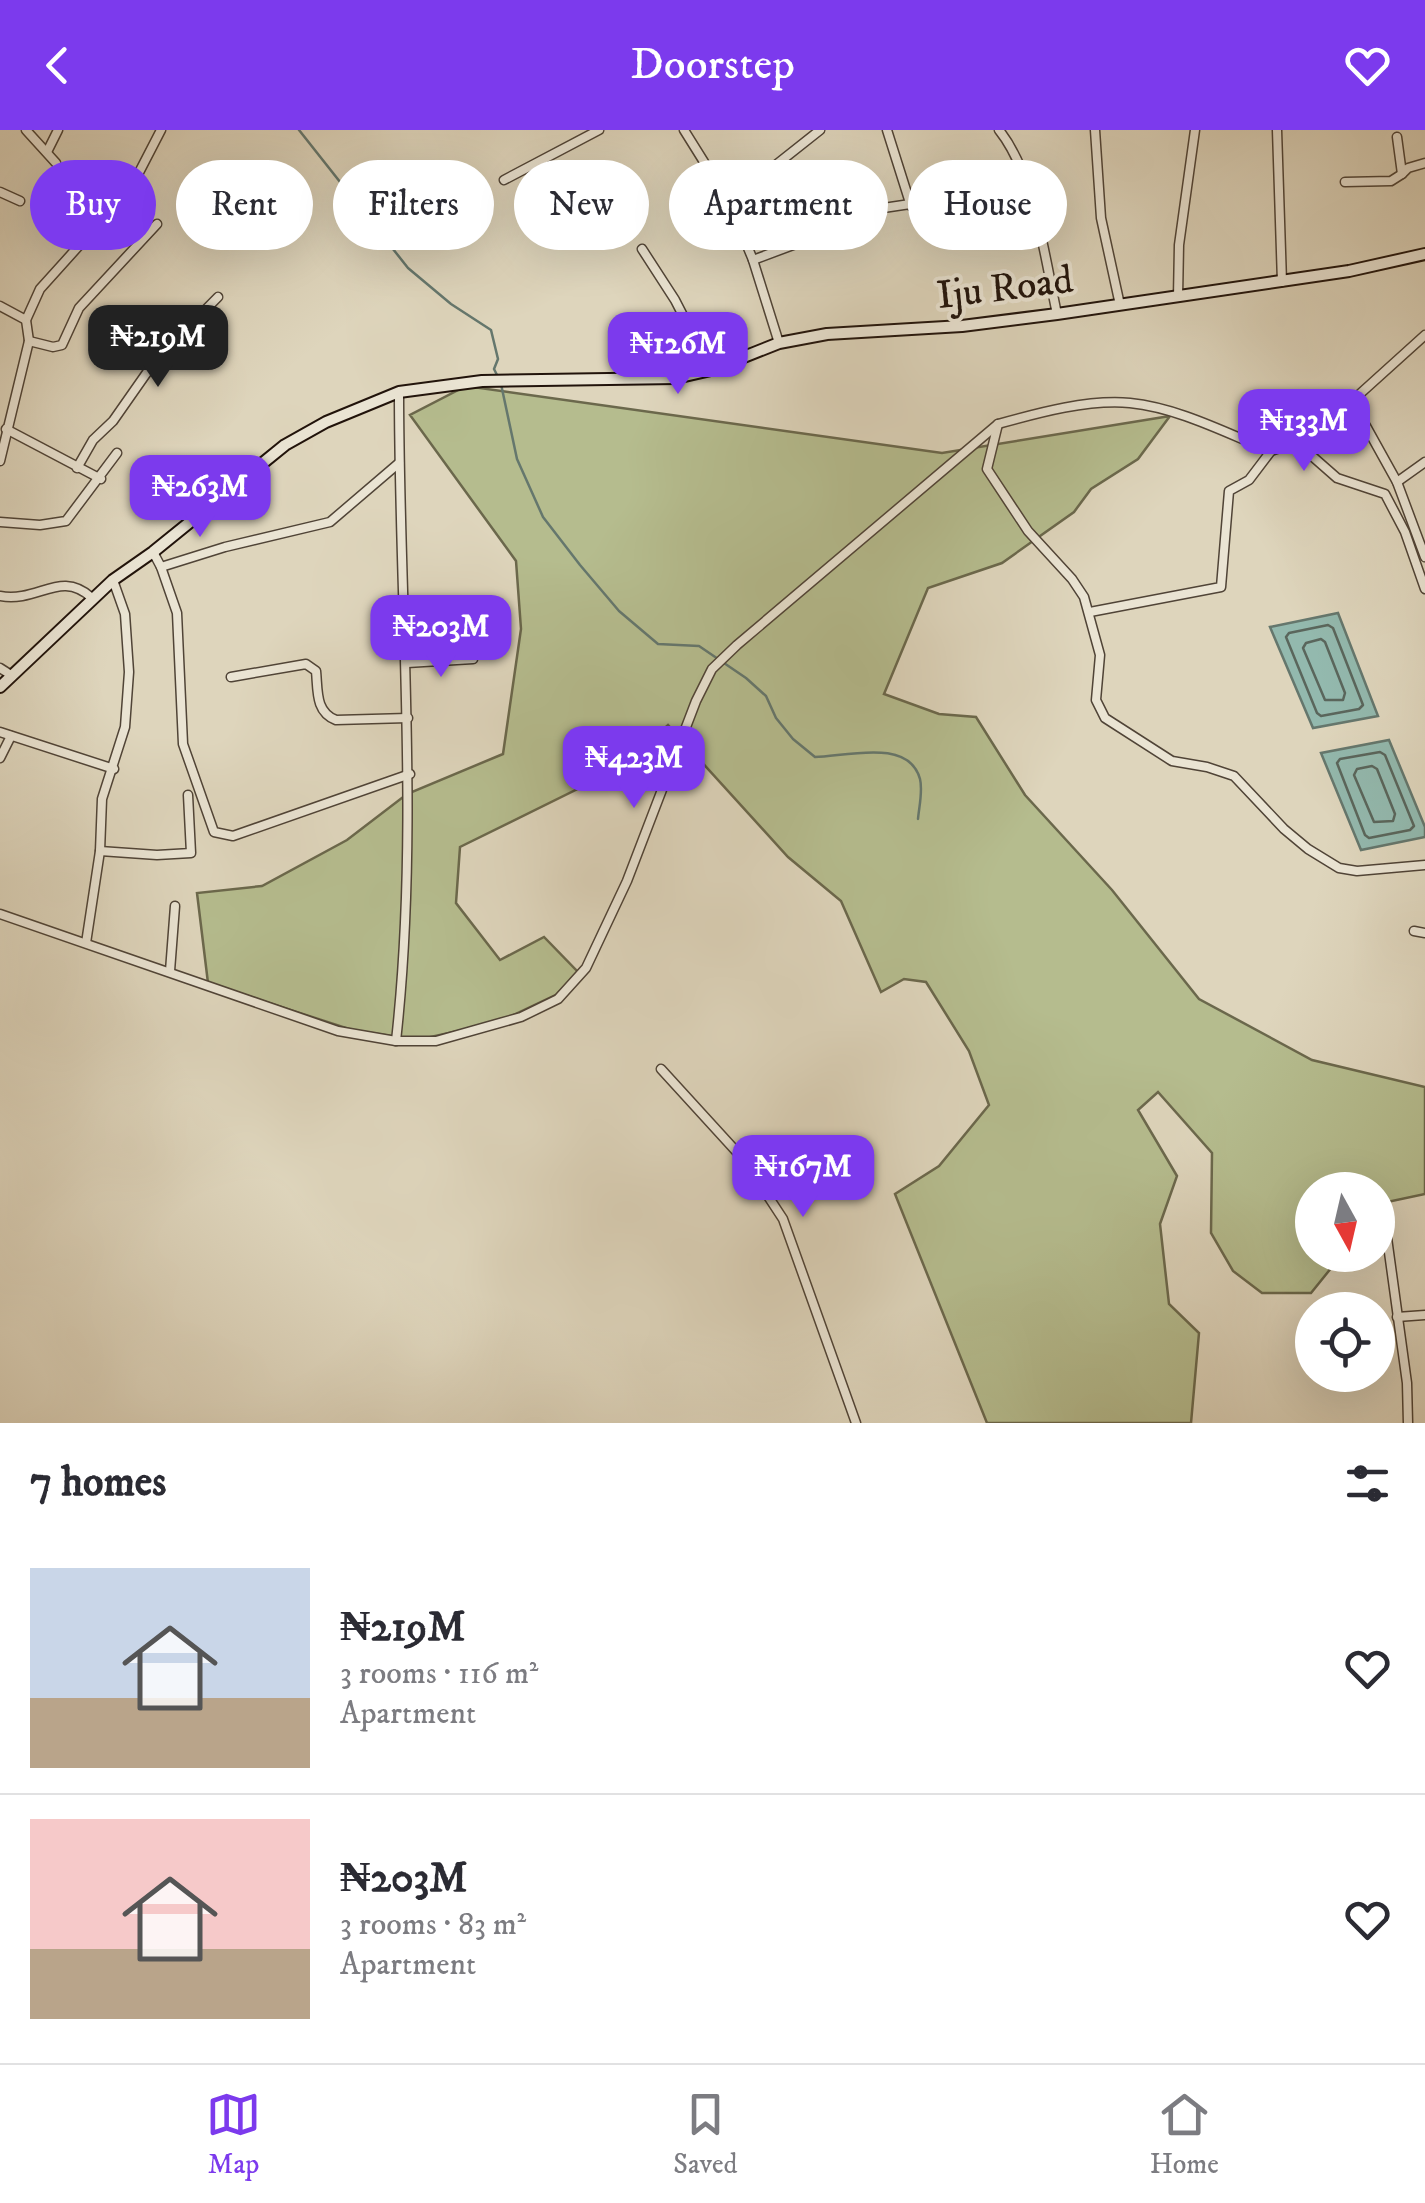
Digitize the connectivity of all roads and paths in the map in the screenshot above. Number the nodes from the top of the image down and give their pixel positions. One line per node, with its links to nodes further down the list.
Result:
1 (26, 130): 13 (street)
2 (58, 130): 13 (street)
3 (161, 130): 38 (street)
4 (599, 130): 20 (street)
5 (684, 130): 15 (street)
6 (820, 130): 16 (street)
7 (887, 130): 23 (street)
8 (1000, 130): 17 (street)
9 (1095, 130): 35 (street)
10 (1195, 130): 33 (street)
11 (1277, 130): 32 (street)
12 (1397, 137): 19 (street)
13 (46, 152): 14 (street)
14 (53, 160)
15 (703, 160)
16 (782, 160)
17 (1017, 160)
18 (1425, 164): 19 (street)
19 (1402, 174): 21 (street)
20 (504, 180)
21 (1346, 182)
22 (1, 196): 24 (street)
23 (908, 196)
24 (20, 201)
25 (908, 206): 31 (street)
26 (157, 224): 40 (street)
27 (643, 250): 42 (street)
28 (749, 250): 31 (street)
29 (1042, 250): 37 (street)
30 (1425, 254): 32 (main road, Iju Road)
31 (753, 260): 41 (street)
32 (1282, 282): 33 (main road, Iju Road)
33 (1178, 296): 35 (main road, Iju Road)
34 (218, 297): 55 (street)
35 (1120, 304): 37 (main road, Iju Road)
36 (0, 306): 38 (street)
37 (1058, 314): 41 (main road, Iju Road)
38 (26, 320): 40 (street)
39 (1425, 336): 44 (street)
40 (29, 341): 46 (street)
41 (780, 343): 42 (main road, Iju Road)
42 (712, 370): 43 (main road, Iju Road)
43 (399, 392): 54 (street); 59 (main road, Iju Road)
44 (1352, 401): 49 (street); 57 (street)
45 (0, 412): 46 (street)
46 (13, 417): 48 (street)
47 (998, 424): 50 (street); 66 (street); 88 (street)
48 (6, 429): 52 (street); 55 (street)
49 (1296, 442): 50 (street); 63 (street)
50 (1272, 450): 66 (street)
51 (117, 454): 56 (street)
52 (0, 460)
53 (1425, 462): 57 (street)
54 (399, 463): 61 (street); 68 (street)
55 (77, 468): 56 (street)
56 (101, 479): 58 (street)
57 (1397, 482): 60 (street)
58 (0, 522)
59 (154, 552): 61 (street); 62 (main road, Iju Road)
60 (1425, 557)
61 (161, 567): 78 (street)
62 (113, 580): 65 (main road, Iju Road); 77 (street)
63 (1425, 589)
64 (0, 596): 65 (street)
65 (92, 598): 70 (main road, Iju Road)
66 (1090, 612): 81 (street)
67 (473, 659): 68 (street)
68 (406, 663): 73 (street)
69 (0, 668): 70 (street)
70 (11, 675): 72 (main road, Iju Road)
71 (231, 677): 73 (street)
72 (0, 687)
73 (408, 718): 78 (street)
74 (0, 732): 75 (street)
75 (11, 736): 76 (street); 77 (street)
76 (0, 758)
77 (114, 769): 80 (street)
78 (410, 774): 88 (street)
79 (188, 795): 80 (street)
80 (100, 851): 86 (street)
81 (1425, 866)
82 (175, 906): 87 (street)
83 (0, 914): 86 (street)
84 (1414, 931): 85 (street)
85 (1425, 933)
86 (86, 943): 87 (street)
87 (170, 972): 88 (street)
88 (396, 1042)
89 (661, 1070): 93 (street)
90 (1391, 1272): 92 (street)
91 (1425, 1315): 92 (street)
92 (1397, 1317): 94 (street)
93 (856, 1423)
94 (1408, 1423)

